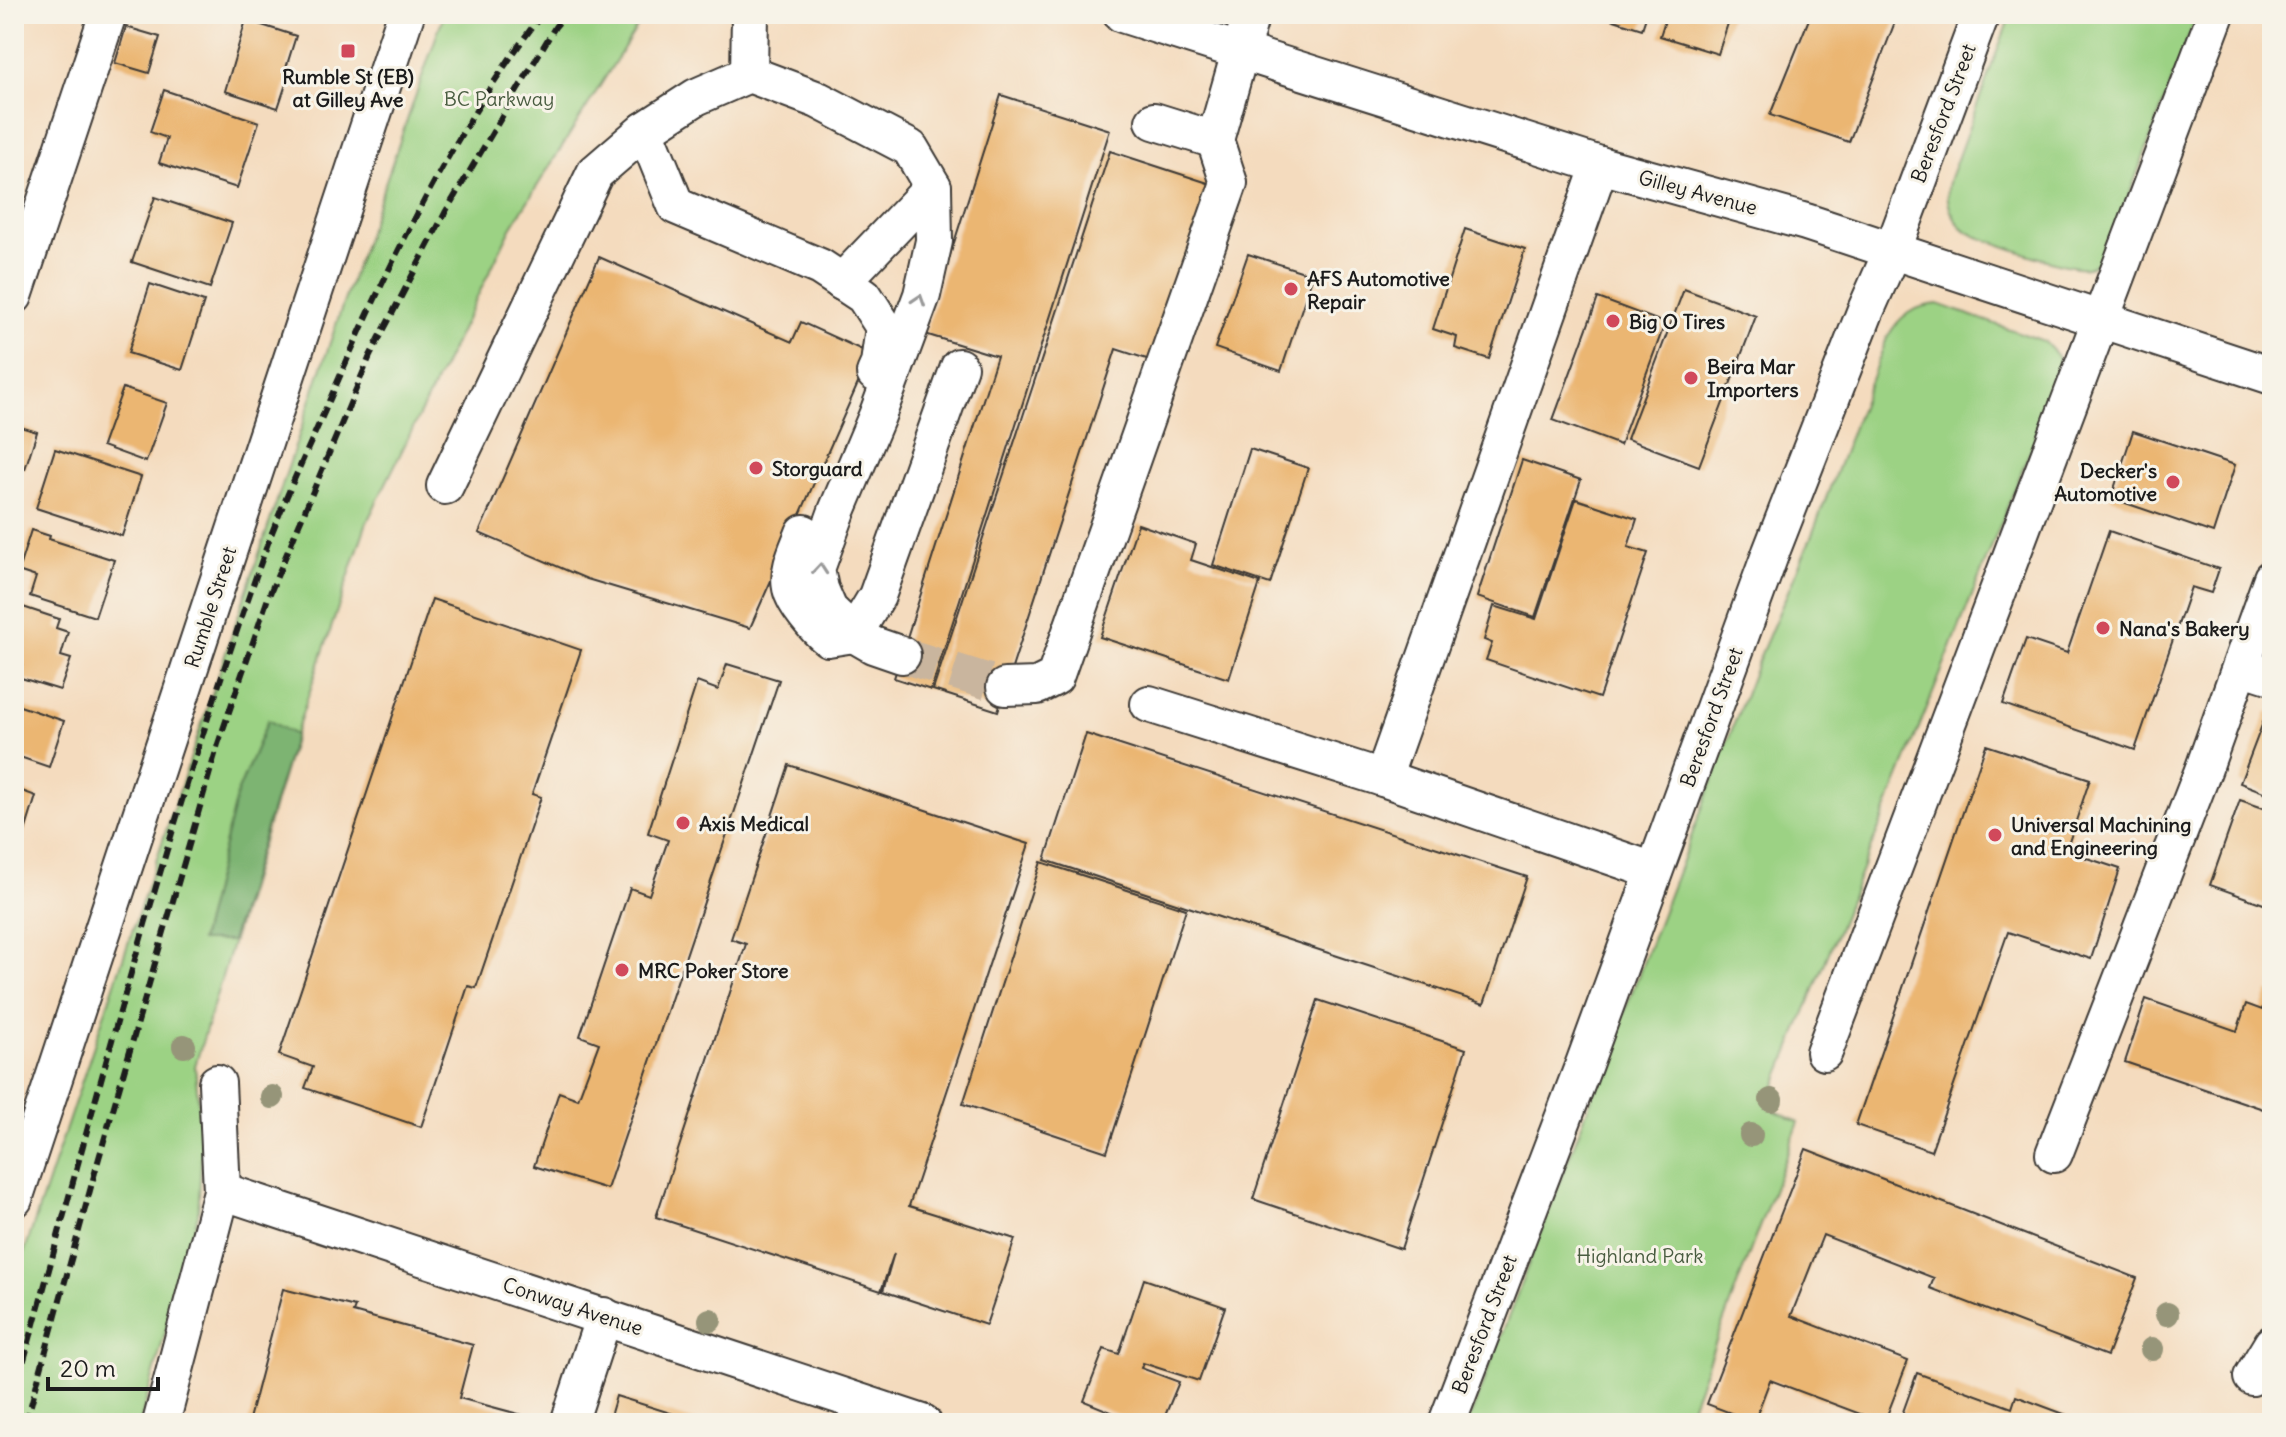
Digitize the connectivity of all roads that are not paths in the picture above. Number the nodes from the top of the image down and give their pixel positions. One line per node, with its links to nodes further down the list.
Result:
1 (108, 14): 17 (street)
2 (406, 14): 34 (street, Rumble Street)
3 (750, 14): 9 (street)
4 (1122, 14): 8 (street, Gilley Avenue)
5 (1251, 14): 8 (street)
6 (1981, 14): 15 (street, Beresford Street)
7 (2216, 14): 18 (street)
8 (1240, 50): 12 (street); 13 (street, Gilley Avenue)
9 (749, 74): 11 (street); 14 (street)
10 (1154, 121): 12 (street)
11 (645, 130): 16 (street); 21 (street)
12 (1215, 140): 26 (street)
13 (1600, 165): 15 (street, Gilley Avenue); 28 (street)
14 (933, 187): 16 (street); 23 (street, one-way to 14)
15 (1893, 249): 18 (street, Gilley Avenue); 29 (street, Beresford Street)
16 (842, 282): 23 (street)
17 (14, 296)
18 (2101, 319): 20 (street, Gilley Avenue); 30 (street)
19 (959, 367): 23 (street)
20 (2272, 376)
21 (445, 486)
22 (2272, 578): 25 (street)
23 (854, 634): 24 (street)
24 (902, 655)
25 (2257, 671): 32 (street)
26 (1005, 687)
27 (1149, 704): 28 (street)
28 (1383, 778): 29 (street)
29 (1654, 871): 42 (street, Beresford Street)
30 (1824, 1052)
31 (217, 1083): 33 (street)
32 (2054, 1154)
33 (222, 1191): 35 (street, Conway Avenue); 39 (street)
34 (14, 1199)
35 (604, 1316): 38 (street, Conway Avenue); 40 (street)
36 (2272, 1344): 37 (street)
37 (2252, 1377)
38 (832, 1409): 41 (street, Conway Avenue)
39 (161, 1423)
40 (569, 1423)
41 (923, 1423)
42 (1447, 1423)

